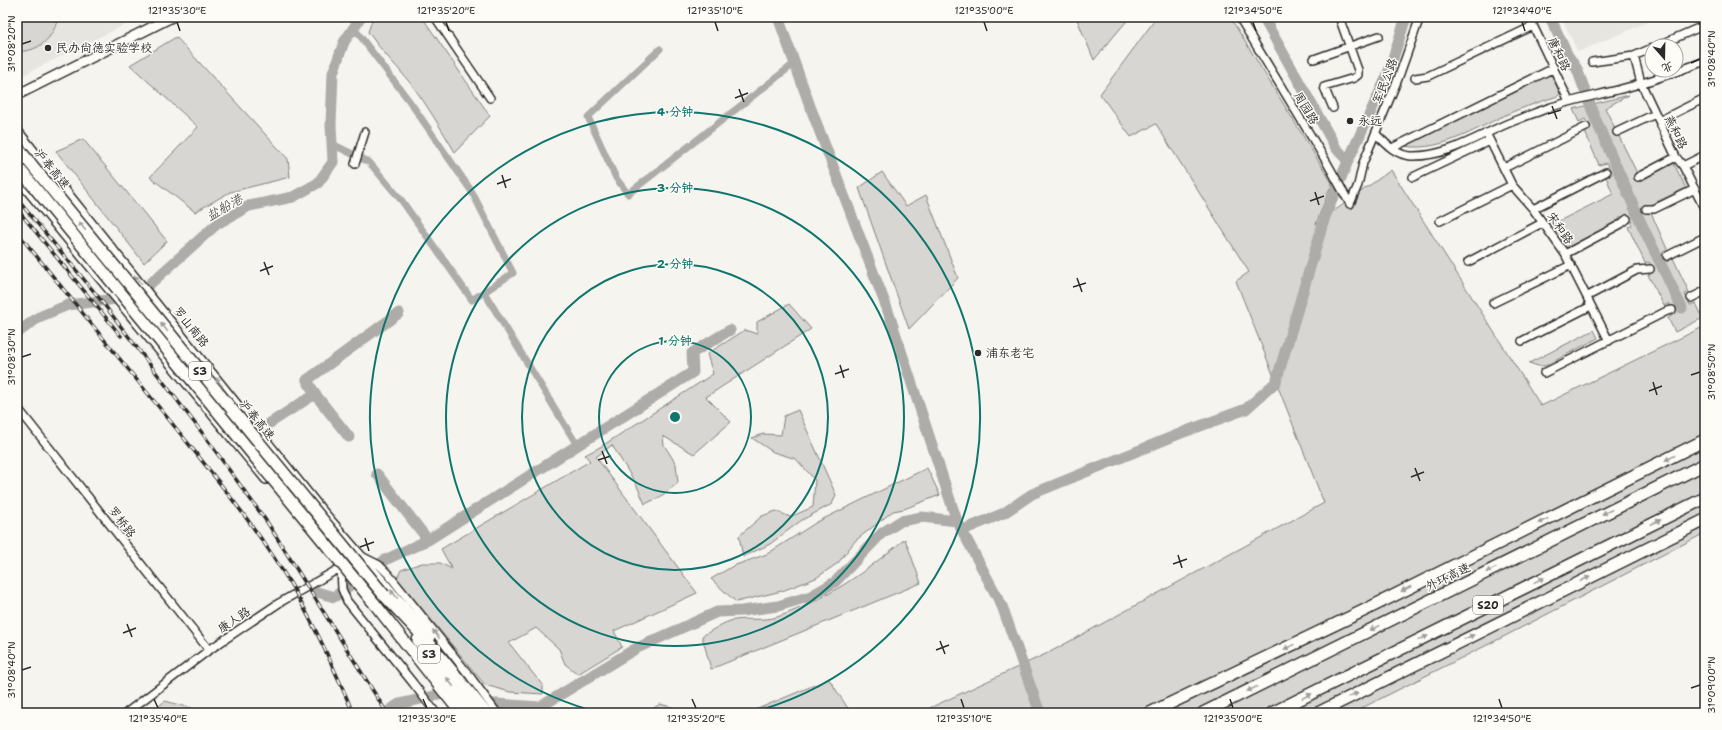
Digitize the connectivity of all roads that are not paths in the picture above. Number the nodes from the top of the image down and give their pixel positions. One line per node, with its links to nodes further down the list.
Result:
1 (172, 17): 20 (main road)
2 (435, 17): 21 (street)
3 (1239, 17): 48 (street, 周园路)
4 (1339, 17): 11 (street)
5 (1420, 17): 32 (street, 军民公路)
6 (1529, 17): 8 (street, 唐和路)
7 (1705, 25): 10 (street)
8 (1533, 26): 17 (street, 唐和路); 18 (street)
9 (1379, 36): 11 (street)
10 (1675, 38)
11 (1349, 46): 14 (street); 24 (street)
12 (1644, 52): 13 (street)
13 (1634, 56): 16 (street); 19 (street, 燕和路)
14 (1314, 59)
15 (1705, 61): 19 (street)
16 (1592, 62)
17 (1554, 68): 23 (street, 唐和路); 35 (street)
18 (1415, 78)
19 (1641, 84): 23 (street); 25 (street, 燕和路)
20 (17, 95)
21 (490, 98)
22 (1705, 98): 26 (street)
23 (1573, 100): 31 (street)
24 (1332, 108)
25 (1655, 114): 26 (street, 燕和路); 30 (street)
26 (1659, 121): 37 (street, 燕和路)
27 (1586, 127): 41 (street)
28 (17, 131): 75 (main road, 罗山南路, one-way to 28)
29 (365, 132): 38 (street)
30 (1617, 132)
31 (1486, 133): 33 (street, 宋和路); 35 (street)
32 (1376, 134): 35 (street); 48 (street, 军民公路)
33 (1489, 141): 41 (street, 宋和路); 44 (street)
34 (17, 147): 77 (highway, 沪奉高速 / S3, one-way to 34, bridge)
35 (1392, 148)
36 (1705, 156): 40 (street)
37 (1676, 157): 40 (street, 燕和路); 45 (street)
38 (355, 164)
39 (17, 166): 78 (highway, 沪奉高速 / S3, bridge)
40 (1683, 166): 47 (street, 燕和路)
41 (1504, 168): 46 (street, 宋和路)
42 (1606, 172): 49 (street)
43 (17, 177): 76 (main road)
44 (1413, 177)
45 (1638, 178)
46 (1512, 185): 49 (street, 宋和路); 53 (street)
47 (1695, 190): 50 (street); 51 (street, 燕和路)
48 (1352, 201)
49 (1533, 209): 54 (street, 宋和路)
50 (1646, 209)
51 (1705, 210)
52 (1627, 219): 56 (street)
53 (1440, 221)
54 (1542, 223): 56 (street, 宋和路); 58 (street)
55 (1705, 237): 57 (street)
56 (1565, 254): 59 (street, 宋和路)
57 (1667, 256)
58 (1468, 262)
59 (1571, 265): 62 (street, 宋和路); 64 (street)
60 (1650, 270): 62 (street)
61 (1705, 291): 63 (street)
62 (1588, 296): 65 (street, 宋和路)
63 (1691, 298)
64 (1492, 303)
65 (1591, 306): 67 (street); 68 (street, 宋和路)
66 (1672, 310): 68 (street)
67 (1522, 341)
68 (1609, 341): 69 (street)
69 (1544, 374)
70 (17, 407): 79 (street, 罗桥路)
71 (1705, 440): 88 (highway, one-way to 88)
72 (1705, 464): 89 (highway, 外环高速 / S20, one-way to 89)
73 (1705, 498): 90 (highway, S20, one-way to 73)
74 (1705, 520): 91 (highway, one-way to 74)
75 (361, 556): 76 (street, 康人路); 80 (main road, 罗山南路, one-way to 75)
76 (343, 567): 79 (street, 康人路); 82 (street); 84 (main road, bridge)
77 (384, 595): 85 (highway, 沪奉高速 / S3, one-way to 77); 86 (highway)
78 (374, 603): 83 (highway); 84 (highway, 沪奉高速 / S3)
79 (209, 650): 81 (street, 康人路)
80 (466, 676): 86 (main road, 罗山南路); 87 (street)
81 (126, 713)
82 (436, 713)
83 (452, 713)
84 (460, 713)
85 (473, 713)
86 (487, 713)
87 (497, 713)
88 (1150, 713)
89 (1203, 713)
90 (1272, 713)
91 (1318, 713)

